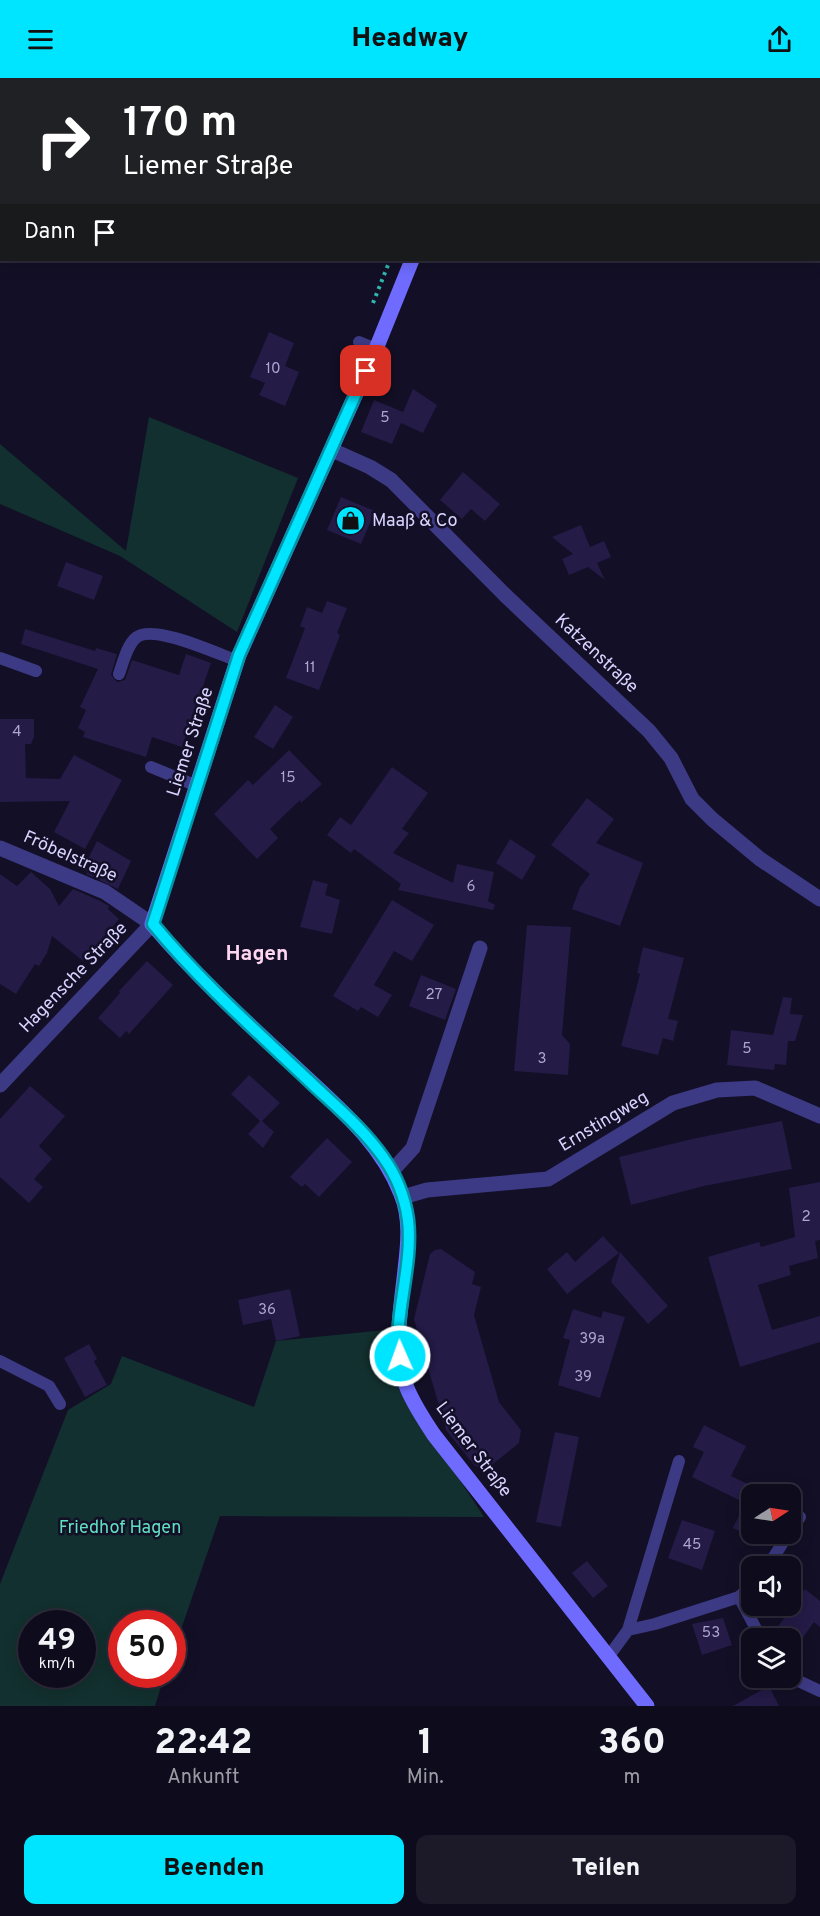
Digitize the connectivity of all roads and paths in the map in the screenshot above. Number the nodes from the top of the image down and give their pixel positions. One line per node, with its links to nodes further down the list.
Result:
1 (412, 261): 3 (main road, Liemer Straße)
2 (359, 342): 3 (lane)
3 (376, 349): 4 (main road, Liemer Straße)
4 (332, 450): 6 (main road, Liemer Straße); 12 (street, Katzenstraße)
5 (0, 658): 7 (lane)
6 (238, 662): 8 (lane); 10 (main road, Liemer Straße)
7 (36, 671)
8 (119, 674)
9 (151, 767): 10 (lane)
10 (197, 786): 13 (main road, Liemer Straße)
11 (0, 848): 13 (street, Fröbelstraße)
12 (820, 899)
13 (153, 924): 15 (street, Hagensche Straße); 17 (main road, Liemer Straße)
14 (480, 948): 17 (street)
15 (0, 1085)
16 (820, 1116): 18 (street, Ernstingweg)
17 (392, 1171): 18 (main road, Liemer Straße)
18 (403, 1197): 25 (main road, Liemer Straße)
19 (0, 1361): 20 (lane)
20 (60, 1404)
21 (679, 1461): 24 (lane)
22 (739, 1597): 23 (lane); 24 (lane)
23 (756, 1628)
24 (628, 1630): 25 (lane)
25 (609, 1656): 28 (main road, Liemer Straße)
26 (801, 1682): 27 (lane)
27 (820, 1691)
28 (647, 1706)

